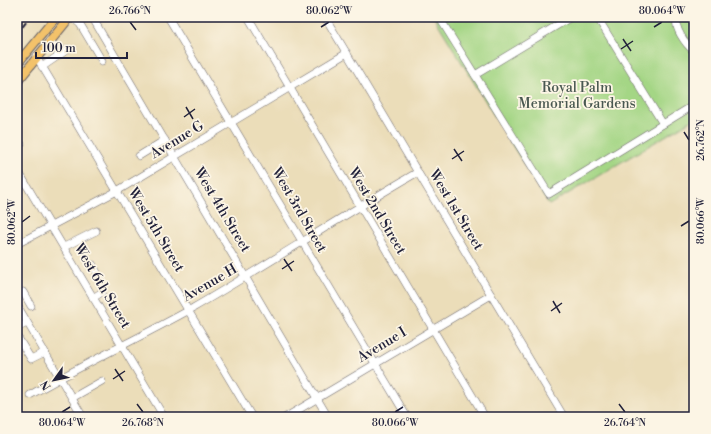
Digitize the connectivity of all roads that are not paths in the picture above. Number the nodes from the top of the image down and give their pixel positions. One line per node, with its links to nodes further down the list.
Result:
1 (56, 17): 16 (main road)
2 (71, 17): 11 (main road); 12 (street)
3 (92, 17): 12 (street, West 4th Street)
4 (168, 17): 22 (street, West 3rd Street)
5 (248, 17): 20 (street, West 2nd Street)
6 (325, 17): 14 (street, West 1st Street)
7 (440, 17): 18 (street)
8 (571, 17): 18 (street)
9 (597, 17): 23 (street)
10 (678, 17): 13 (street)
11 (49, 41): 15 (main road); 17 (street)
12 (110, 48): 24 (street, West 4th Street)
13 (694, 51)
14 (347, 53): 20 (street, Avenue G); 28 (street, West 1st Street)
15 (36, 56): 17 (street, West 5th Street); 19 (main road)
16 (17, 64)
17 (42, 67): 29 (street, West 5th Street)
18 (475, 75): 23 (street)
19 (17, 82)
20 (289, 87): 22 (street, Avenue G); 30 (street, West 2nd Street)
21 (694, 105): 23 (street)
22 (231, 123): 26 (street, Avenue G); 33 (street, West 3rd Street)
23 (663, 124)
24 (166, 140): 25 (street); 26 (street, West 4th Street)
25 (139, 156)
26 (175, 156): 29 (street, Avenue G); 37 (street, West 4th Street)
27 (17, 169): 31 (street, West 6th Street)
28 (418, 172): 30 (street, Avenue H); 39 (street, West 1st Street)
29 (117, 191): 31 (street, Avenue G); 44 (street, West 5th Street)
30 (359, 206): 33 (street, Avenue H); 47 (street, West 2nd Street)
31 (51, 226): 34 (street, Avenue G); 35 (street, West 6th Street)
32 (96, 231): 35 (street)
33 (302, 242): 37 (street, Avenue H); 51 (street, West 3rd Street)
34 (17, 244)
35 (64, 247): 40 (street, West 6th Street)
36 (93, 264): 40 (street)
37 (246, 277): 44 (street, Avenue H); 56 (street, West 4th Street)
38 (23, 292): 41 (street)
39 (491, 294): 47 (street, Avenue I); 64 (street, West 1st Street)
40 (93, 298): 49 (street, West 6th Street)
41 (27, 299): 42 (street); 43 (street)
42 (17, 305): 45 (street)
43 (31, 306)
44 (188, 310): 49 (street, Avenue H); 59 (street, West 5th Street)
45 (27, 322): 46 (street); 50 (street)
46 (17, 328)
47 (433, 329): 51 (street, Avenue I); 63 (street, West 2nd Street)
48 (17, 336): 50 (street)
49 (122, 347): 52 (street, Avenue H); 58 (street, West 6th Street)
50 (45, 352): 52 (street)
51 (375, 364): 56 (street, Avenue I); 62 (street, West 3rd Street)
52 (60, 378): 54 (street, Avenue H); 55 (street)
53 (102, 381): 55 (street)
54 (30, 395)
55 (72, 398): 57 (street)
56 (318, 399): 60 (street, Avenue I); 61 (street, West 4th Street)
57 (83, 417)
58 (164, 417)
59 (252, 417)
60 (286, 417)
61 (328, 417)
62 (407, 417)
63 (485, 417)
64 (564, 417)

